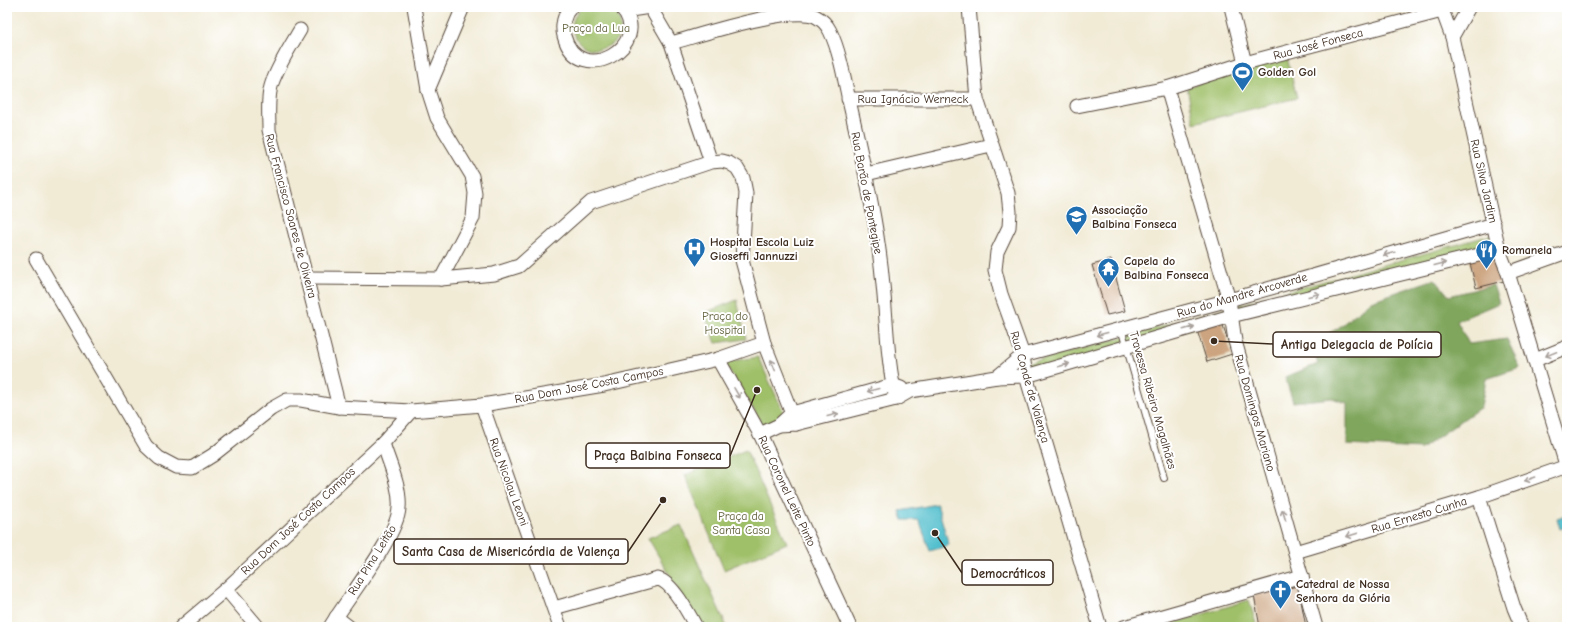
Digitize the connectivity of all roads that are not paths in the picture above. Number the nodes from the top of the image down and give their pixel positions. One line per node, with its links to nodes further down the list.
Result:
1 (414, 7): 15 (street)
2 (463, 7): 15 (street)
3 (570, 7): 8 (street)
4 (650, 7): 8 (street); 12 (street)
5 (969, 7): 17 (street, Rua Conde de Valença)
6 (1231, 7): 13 (street)
7 (1469, 7): 11 (street)
8 (623, 9)
9 (1442, 9): 11 (street, Rua Silva Jardim); 13 (street, Rua José Fonseca)
10 (300, 30): 27 (street, Rua Francisco Soares de Oliveira)
11 (1452, 37): 22 (street, Rua Silva Jardim)
12 (671, 43): 16 (street, Rua Barão de Pontegipe); 20 (street)
13 (1245, 63): 14 (street, Rua José Fonseca)
14 (1167, 88): 18 (street, Rua José Fonseca); 29 (street, Rua Domingos Mariano)
15 (428, 90): 28 (street)
16 (848, 99): 17 (street, Rua Ignácio Werneck); 21 (street, Rua Barão de Pontegipe)
17 (977, 99): 19 (street, Rua Conde de Valença)
18 (1077, 106)
19 (991, 145): 21 (street); 35 (street, Rua Conde de Valença)
20 (711, 162): 28 (street); 32 (street)
21 (866, 174): 40 (street, Rua Barão de Pontegipe)
22 (1494, 224): 23 (street, Rua Silva Jardim); 29 (street, Rua do Mandre Arcoverde, one-way to 29)
23 (1499, 250): 26 (street, Rua Silva Jardim); 30 (street, Rua do Mandre Arcoverde, one-way to 23)
24 (1567, 252): 26 (street)
25 (36, 259): 44 (street, Rua Dom José Costa Campos)
26 (1508, 273): 37 (street, Rua Silva Jardim)
27 (308, 278): 28 (street); 44 (street, Rua Francisco Soares de Oliveira)
28 (441, 280)
29 (1229, 300): 30 (street, Rua Domingos Mariano); 31 (street, Rua do Mandre Arcoverde)
30 (1231, 316): 33 (street, Rua do Mandre Arcoverde, one-way to 30); 52 (street, Rua Domingos Mariano, one-way to 30)
31 (1121, 328): 33 (lane, Travessa Ribeiro Magalhães); 35 (street, Rua do Mandre Arcoverde, one-way to 35)
32 (764, 343): 36 (street, Rua Dom José Costa Campos); 46 (street, one-way to 32)
33 (1126, 346): 38 (street, Rua do Mandre Arcoverde, one-way to 33); 50 (lane, Travessa Ribeiro Magalhães)
34 (1567, 347): 37 (street, one-way to 37)
35 (1023, 355): 38 (street, Rua Conde de Valença); 39 (street, Rua do Mandre Arcoverde)
36 (718, 359): 43 (street, Rua Dom José Costa Campos); 47 (street, Rua Coronel Leite Pinto, one-way to 47)
37 (1535, 360): 49 (street, Rua Silva Jardim)
38 (1026, 376): 39 (street, Rua do Mandre Arcoverde); 63 (street, Rua Conde de Valença)
39 (997, 377): 41 (street, Rua do Mandre Arcoverde)
40 (893, 385): 41 (street, Rua do Mandre Arcoverde); 42 (street, Rua Barão de Pontegipe); 46 (street, Rua do Mandre Arcoverde, one-way to 46)
41 (910, 391): 42 (street, Rua do Mandre Arcoverde)
42 (896, 398): 46 (street, Rua do Mandre Arcoverde, one-way to 42)
43 (482, 405): 45 (street, Rua Dom José Costa Campos); 55 (street, Rua Nicolau Leoni)
44 (339, 406): 45 (street, Rua Dom José Costa Campos)
45 (411, 411): 48 (street, Rua Dom José Costa Campos)
46 (794, 418): 47 (street, Rua do Mandre Arcoverde)
47 (760, 434): 62 (street, Rua Coronel Leite Pinto)
48 (383, 443): 54 (street, Rua Dom José Costa Campos); 56 (street, Rua Pina Leitão)
49 (1567, 467): 51 (street, Rua Ernesto Cunha, one-way to 51)
50 (1164, 478)
51 (1479, 497): 52 (street, Rua Ernesto Cunha, one-way to 52); 66 (street)
52 (1295, 552): 53 (street)
53 (1302, 576): 64 (street); 65 (street)
54 (226, 589): 57 (street, Rua Dom José Costa Campos); 58 (street)
55 (554, 608): 60 (street, Rua Nicolau Leoni); 61 (street)
56 (333, 622): 59 (street)
57 (181, 627)
58 (258, 627)
59 (349, 627)
60 (560, 627)
61 (694, 627)
62 (850, 627)
63 (1100, 627)
64 (1124, 627)
65 (1316, 627)
66 (1522, 627)

